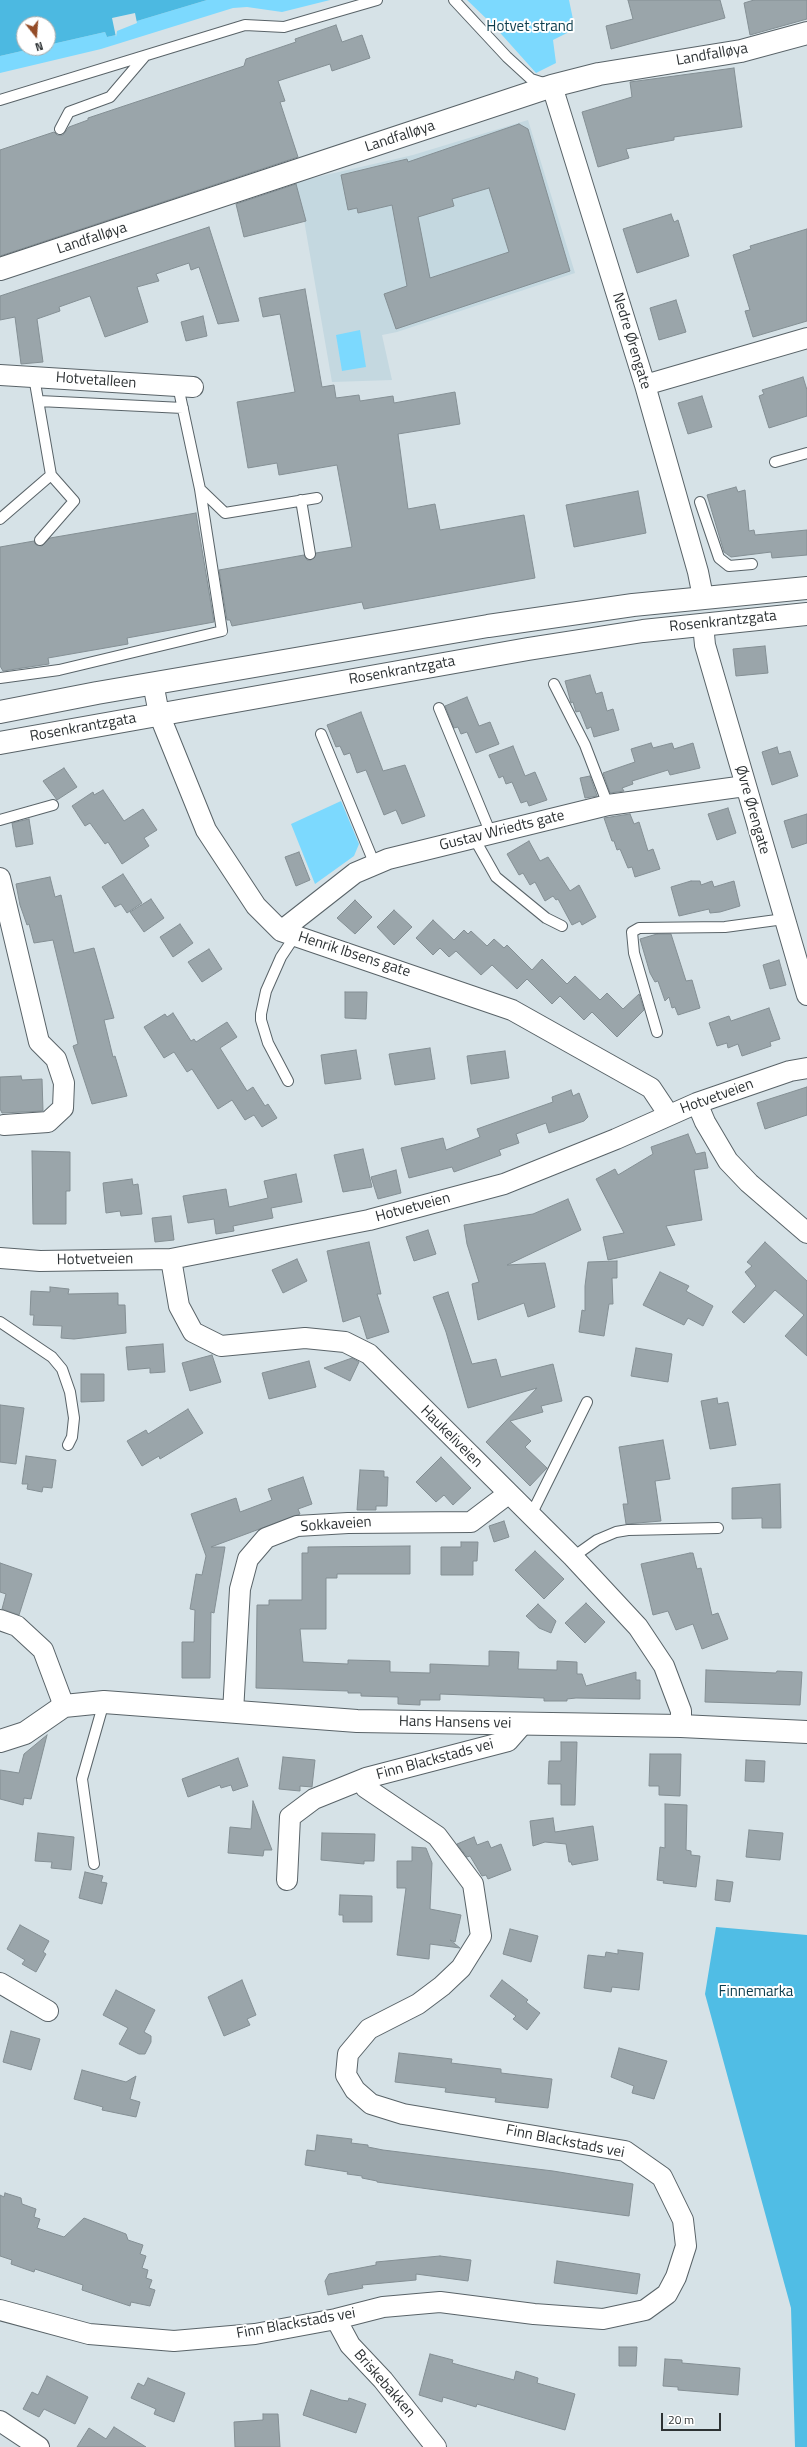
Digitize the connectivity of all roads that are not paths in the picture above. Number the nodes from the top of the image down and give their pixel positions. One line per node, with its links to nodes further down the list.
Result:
1 (377, 0): 4 (lane)
2 (454, 0): 5 (lane)
3 (807, 33): 5 (main road, Landfalløya)
4 (145, 56): 6 (lane); 7 (lane)
5 (552, 86): 8 (main road, Landfalløya); 12 (street, Nedre Ørengate)
6 (0, 100)
7 (60, 129)
8 (0, 269)
9 (807, 338): 12 (street)
10 (0, 375): 11 (street, Hotvetalleen)
11 (34, 377): 13 (street, Hotvetalleen); 14 (lane)
12 (645, 385): 24 (street, Nedre Ørengate)
13 (186, 387): 15 (lane)
14 (38, 401): 15 (lane); 18 (lane)
15 (183, 408): 19 (lane)
16 (807, 453): 17 (lane)
17 (775, 462)
18 (51, 475): 23 (lane); 25 (lane)
19 (200, 489): 21 (lane); 32 (lane)
20 (317, 498): 21 (lane)
21 (301, 500): 26 (lane)
22 (700, 502): 24 (lane)
23 (0, 519)
24 (700, 539): 27 (lane); 29 (street, Nedre Ørengate)
25 (40, 540)
26 (310, 554)
27 (752, 564)
28 (807, 588): 29 (main road, Rosenkrantzgata)
29 (703, 598): 33 (main road, Rosenkrantzgata)
30 (807, 614): 31 (main road, Rosenkrantzgata)
31 (703, 624): 37 (main road, Rosenkrantzgata); 40 (street, Øvre Ørengate)
32 (0, 678)
33 (153, 683): 36 (main road, Rosenkrantzgata); 37 (street, Henrik Ibsens gate)
34 (554, 684): 42 (lane)
35 (439, 708): 44 (lane)
36 (0, 712)
37 (159, 714): 39 (main road, Rosenkrantzgata); 49 (street, Henrik Ibsens gate)
38 (321, 734): 45 (lane)
39 (0, 743)
40 (745, 786): 42 (street, Gustav Wriedts gate); 47 (street, Øvre Ørengate)
41 (53, 805): 43 (lane)
42 (608, 805): 44 (street, Gustav Wriedts gate)
43 (0, 820)
44 (482, 836): 45 (street, Gustav Wriedts gate); 48 (lane)
45 (375, 864): 49 (street, Gustav Wriedts gate)
46 (0, 878): 56 (street)
47 (784, 919): 50 (street, Øvre Ørengate); 51 (lane)
48 (562, 926)
49 (288, 933): 53 (lane); 55 (street, Henrik Ibsens gate)
50 (807, 995)
51 (657, 1032)
52 (807, 1068): 54 (street, Hotvetveien)
53 (288, 1081)
54 (697, 1103): 55 (street, Hotvetveien); 57 (street)
55 (668, 1115): 59 (street, Hotvetveien)
56 (4, 1125)
57 (807, 1233)
58 (0, 1258): 59 (street, Hotvetveien)
59 (171, 1259): 63 (street, Haukeliveien)
60 (0, 1322): 62 (lane)
61 (587, 1402): 63 (lane)
62 (68, 1445)
63 (520, 1505): 65 (street, Haukeliveien); 69 (street, Sokkaveien)
64 (718, 1528): 65 (lane)
65 (573, 1557): 71 (street, Haukeliveien)
66 (0, 1620): 68 (street)
67 (104, 1702): 68 (main road, Hans Hansens vei); 69 (main road, Hans Hansens vei); 75 (lane)
68 (64, 1706): 73 (main road, Hans Hansens vei)
69 (233, 1712): 70 (main road, Hans Hansens vei)
70 (522, 1724): 71 (main road, Hans Hansens vei); 74 (street, Finn Blackstads vei)
71 (681, 1726): 72 (main road, Hans Hansens vei)
72 (807, 1732)
73 (0, 1741)
74 (366, 1778): 76 (street); 80 (street, Finn Blackstads vei)
75 (94, 1864)
76 (287, 1880)
77 (0, 1983): 78 (street)
78 (48, 2011)
79 (0, 2310): 80 (street, Finn Blackstads vei)
80 (336, 2319): 83 (street, Briskebakken)
81 (0, 2421): 82 (street)
82 (39, 2447)
83 (436, 2447)

